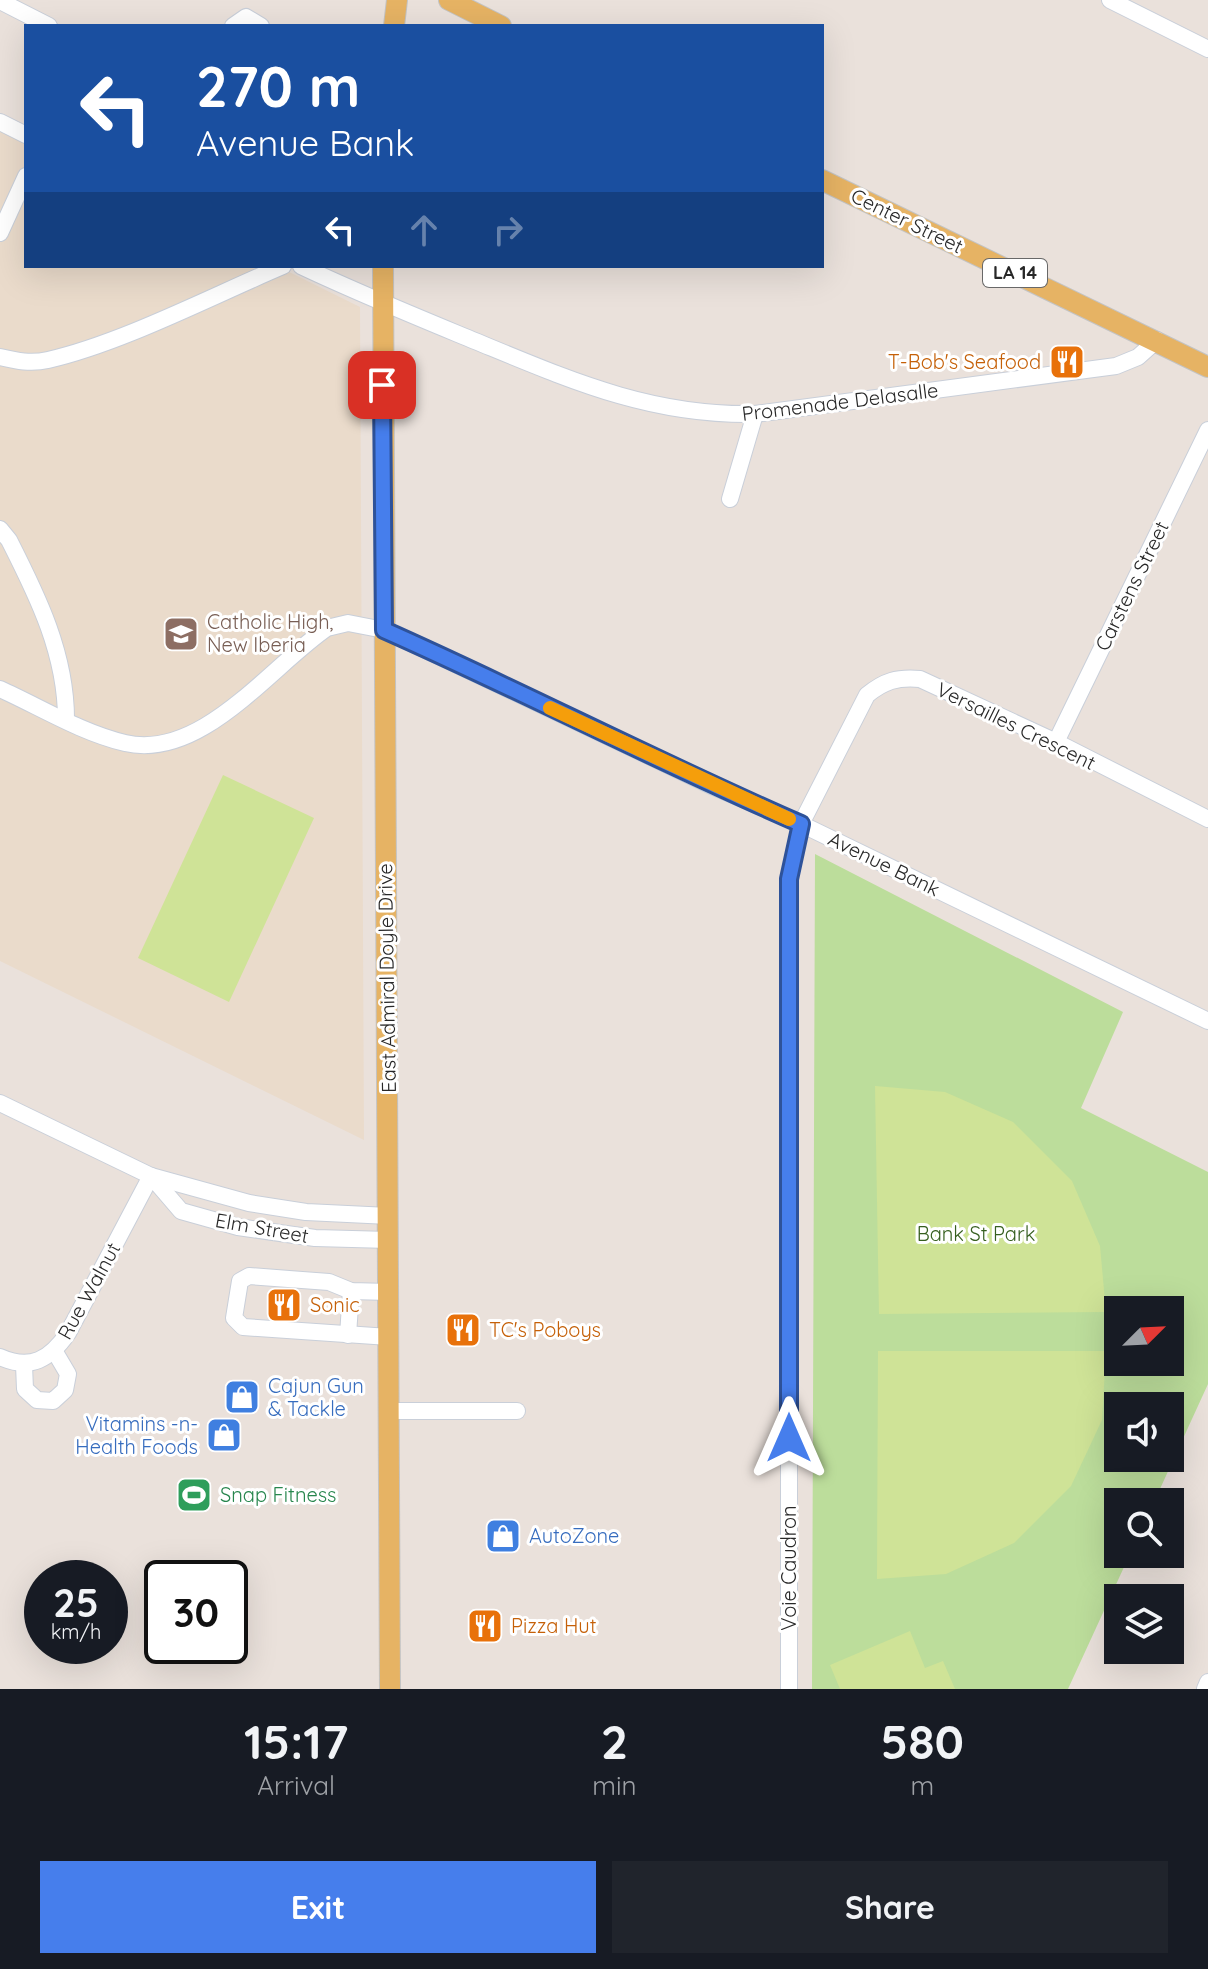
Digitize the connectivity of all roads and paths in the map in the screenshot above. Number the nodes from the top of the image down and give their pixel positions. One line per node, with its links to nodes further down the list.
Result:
1 (397, 0): 9 (main road)
2 (449, 0): 5 (main road)
3 (1110, 0): 10 (street)
4 (0, 1): 6 (street)
5 (480, 21)
6 (45, 24)
7 (237, 24): 8 (street)
8 (258, 24)
9 (394, 24)
10 (1208, 49)
11 (0, 122): 12 (street)
12 (24, 134)
13 (24, 180): 15 (street)
14 (824, 181): 20 (main road, Center Street / LA 14)
15 (0, 233)
16 (278, 268): 21 (street)
17 (305, 268): 19 (street, Promenade Delasalle)
18 (383, 268): 19 (main road, East Admiral Doyle Drive)
19 (381, 302): 23 (street, Promenade Delasalle); 27 (main road, East Admiral Doyle Drive)
20 (1157, 340): 22 (main road, Center Street / LA 14); 23 (street, Promenade Delasalle)
21 (0, 357)
22 (1208, 367)
23 (755, 414): 25 (street)
24 (1208, 430): 30 (street, Carstens Street)
25 (730, 499)
26 (0, 529): 29 (street)
27 (384, 630): 29 (street, Avenue Bank); 32 (street, Avenue Bank); 36 (main road, East Admiral Doyle Drive)
28 (0, 689): 29 (street, Avenue Bank)
29 (66, 719)
30 (1056, 742): 31 (street, Versailles Crescent); 32 (street, Versailles Crescent)
31 (1208, 819)
32 (801, 824): 33 (street, Avenue Bank); 49 (street, Voie Caudron)
33 (1208, 1021)
34 (0, 1103): 35 (street, Elm Street)
35 (151, 1176): 36 (street, Elm Street); 37 (street, Elm Street); 42 (street, Rue Walnut)
36 (389, 1216): 37 (main road, East Admiral Doyle Drive)
37 (389, 1240): 39 (main road, East Admiral Doyle Drive)
38 (351, 1291): 39 (street); 40 (street); 40 (street)
39 (389, 1292): 41 (main road, East Admiral Doyle Drive)
40 (348, 1335): 41 (street)
41 (389, 1337): 45 (main road, East Admiral Doyle Drive)
42 (55, 1352): 44 (street, Rue Walnut); 44 (street)
43 (0, 1357): 44 (street)
44 (24, 1365)
45 (389, 1411): 46 (street); 48 (main road, East Admiral Doyle Drive)
46 (517, 1411)
47 (1208, 1682): 50 (street)
48 (390, 1689)
49 (789, 1689)
50 (1205, 1689)

